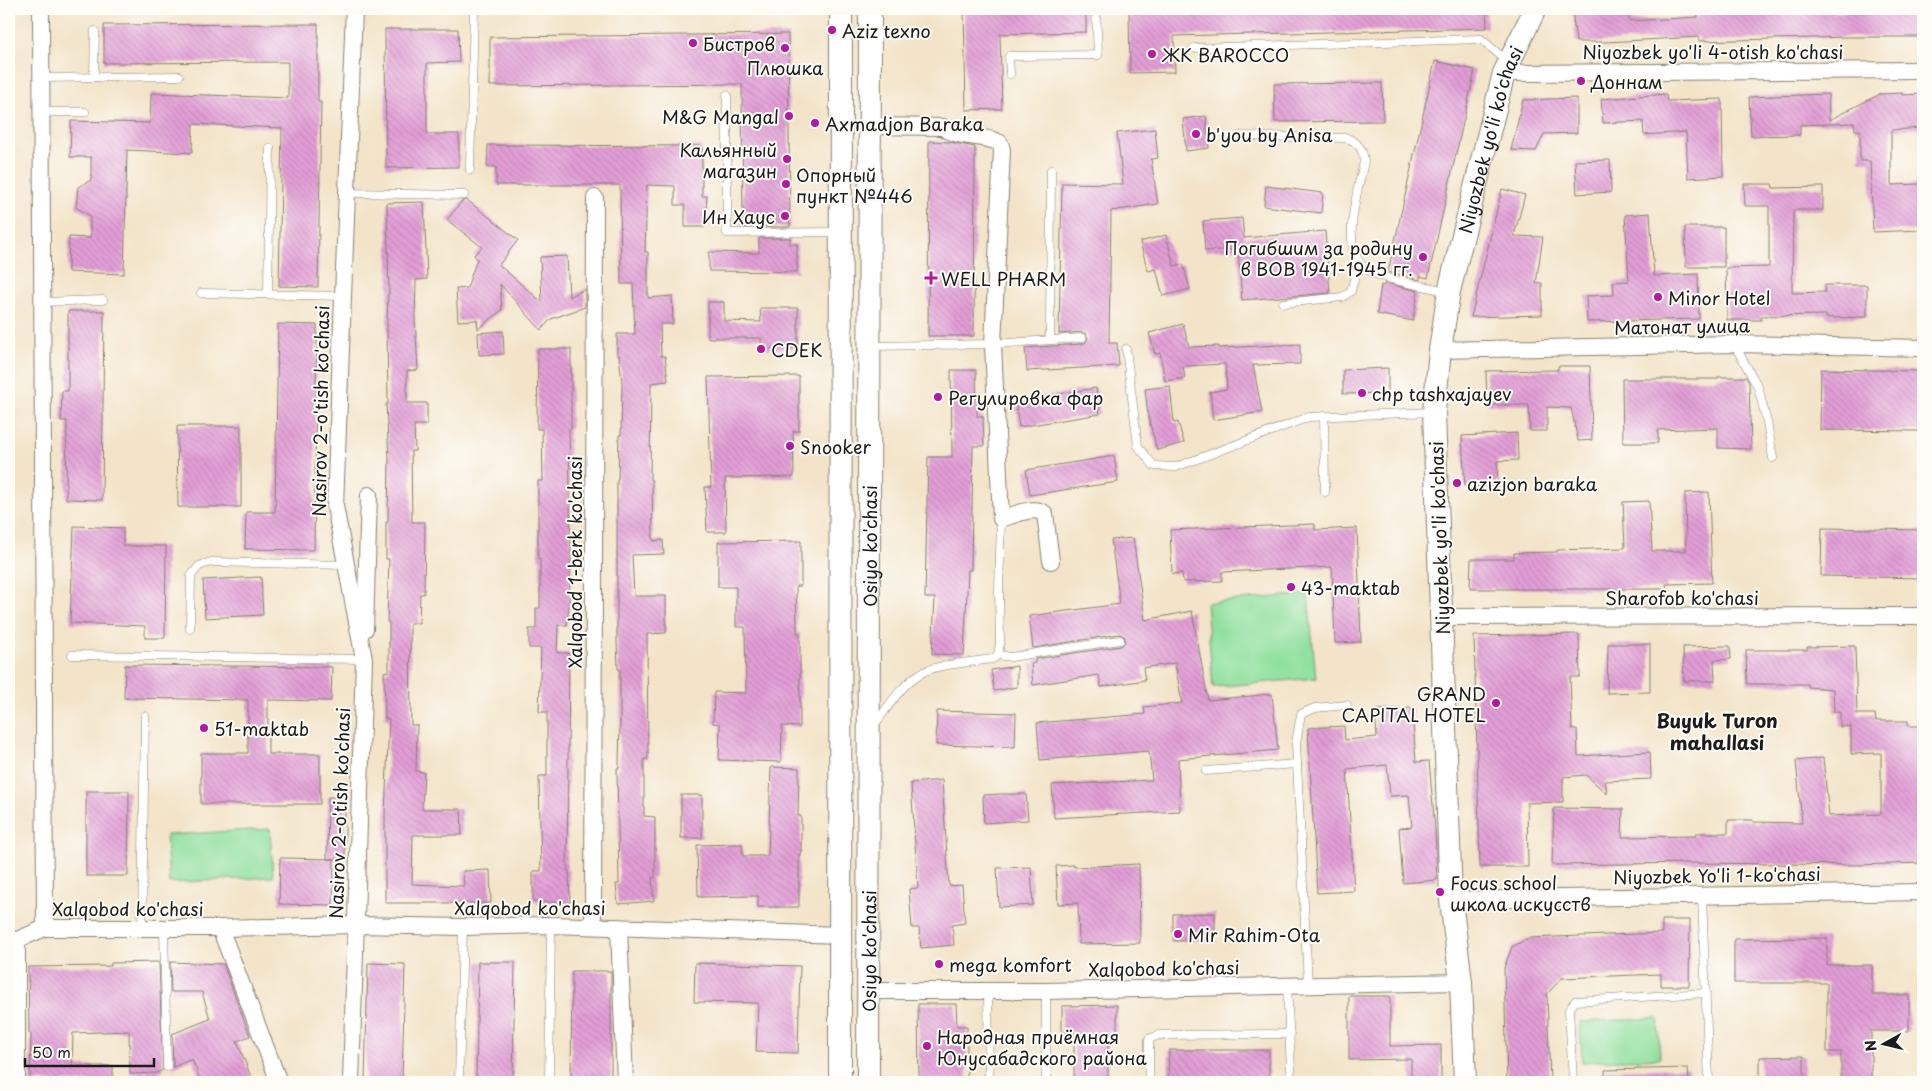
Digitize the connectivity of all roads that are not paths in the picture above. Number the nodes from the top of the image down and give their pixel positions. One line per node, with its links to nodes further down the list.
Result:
1 (41, 9): 15 (street)
2 (354, 9): 24 (street, Nasirov 2-o'tish ko'chasi)
3 (474, 9): 22 (lane)
4 (841, 9): 27 (main road, Osiyo ko'chasi)
5 (870, 9): 19 (main road, Osiyo ko'chasi)
6 (1096, 9): 12 (lane)
7 (1535, 9): 10 (main road, Niyozbek yo'li ko'chasi)
8 (95, 31): 14 (lane)
9 (1194, 48): 10 (lane)
10 (1506, 67): 11 (street, Niyozbek yo'li 4-otish ko'chasi); 29 (main road, Niyozbek yo'li ko'chasi)
11 (1923, 70)
12 (1010, 74)
13 (179, 76): 14 (lane)
14 (94, 77): 15 (lane)
15 (41, 78): 17 (street)
16 (727, 95): 27 (lane)
17 (41, 112): 18 (lane); 34 (street)
18 (85, 112)
19 (870, 126): 38 (street); 40 (main road, Osiyo ko'chasi)
20 (1239, 136): 28 (lane)
21 (270, 148): 31 (lane)
22 (470, 170)
23 (1051, 170): 37 (lane)
24 (347, 193): 25 (lane); 32 (street, Nasirov 2-o'tish ko'chasi)
25 (464, 195)
26 (595, 198): 69 (street, Xalqobod 1-berk ko'chasi)
27 (841, 232): 76 (main road, Osiyo ko'chasi)
28 (1359, 261): 29 (lane); 35 (lane)
29 (1449, 291): 43 (main road, Niyozbek yo'li ko'chasi)
30 (201, 293): 31 (lane)
31 (268, 294): 32 (lane)
32 (343, 296): 51 (street, Nasirov 2-o'tish ko'chasi)
33 (103, 300): 34 (lane)
34 (42, 302): 72 (street)
35 (1283, 303)
36 (1082, 338): 37 (lane)
37 (1050, 340): 38 (lane)
38 (993, 344): 40 (lane); 49 (street)
39 (1734, 344): 41 (street, Матонат улица); 43 (street, Матонат улица); 46 (lane)
40 (870, 346): 61 (main road, Osiyo ko'chasi)
41 (1923, 348)
42 (1126, 349): 45 (lane)
43 (1440, 350): 44 (main road, Niyozbek yo'li ko'chasi)
44 (1434, 412): 45 (lane); 53 (main road, Niyozbek yo'li ko'chasi)
45 (1324, 416): 47 (lane)
46 (1773, 458)
47 (1325, 492)
48 (369, 495): 58 (street)
49 (1001, 519): 50 (street); 57 (lane)
50 (1051, 561)
51 (346, 565): 54 (lane); 58 (street, Nasirov 2-o'tish ko'chasi)
52 (1923, 616): 53 (street, Sharofob ko'chasi)
53 (1442, 617): 66 (main road, Niyozbek yo'li ko'chasi)
54 (190, 629)
55 (1120, 640): 57 (lane)
56 (72, 655): 58 (lane)
57 (998, 655): 61 (lane)
58 (364, 659): 67 (street, Nasirov 2-o'tish ko'chasi)
59 (1347, 705): 62 (lane)
60 (145, 716): 73 (lane)
61 (869, 731): 81 (main road, Osiyo ko'chasi)
62 (1297, 764): 63 (lane); 79 (lane)
63 (1206, 772)
64 (1923, 892): 65 (street, Niyozbek Yo'li 1-ko'chasi)
65 (1702, 896): 66 (street, Niyozbek Yo'li 1-ko'chasi); 84 (lane)
66 (1451, 900): 78 (main road, Niyozbek yo'li ko'chasi)
67 (355, 925): 70 (street, Xalqobod ko'chasi); 75 (street, Xalqobod ko'chasi); 89 (street, Nasirov 2-o'tish ko'chasi)
68 (551, 925): 69 (street, Xalqobod ko'chasi); 70 (street, Xalqobod ko'chasi); 91 (lane)
69 (593, 926): 71 (street, Xalqobod ko'chasi)
70 (463, 927): 90 (lane)
71 (619, 927): 76 (street, Xalqobod ko'chasi); 92 (street)
72 (45, 928): 73 (street, Xalqobod ko'chasi); 77 (street, Xalqobod ko'chasi)
73 (142, 928): 74 (street, Xalqobod ko'chasi)
74 (164, 928): 75 (street, Xalqobod ko'chasi); 86 (lane)
75 (220, 928): 88 (street, Xalqobod ko'chasi)
76 (840, 935): 93 (main road, Osiyo ko'chasi)
77 (13, 940): 87 (street)
78 (1461, 982): 79 (street, Xalqobod ko'chasi); 99 (main road, Niyozbek yo'li ko'chasi)
79 (1308, 985): 80 (street, Xalqobod ko'chasi)
80 (1287, 986): 83 (street, Xalqobod ko'chasi); 85 (lane)
81 (868, 991): 82 (street, Xalqobod ko'chasi); 94 (main road, Osiyo ko'chasi)
82 (988, 991): 83 (street, Xalqobod ko'chasi); 95 (lane)
83 (1046, 991): 96 (lane)
84 (1706, 993): 100 (lane); 101 (lane)
85 (1290, 1034): 97 (lane); 98 (lane)
86 (167, 1067)
87 (17, 1082)
88 (279, 1082)
89 (351, 1082)
90 (458, 1082)
91 (549, 1082)
92 (626, 1082)
93 (840, 1082)
94 (868, 1082)
95 (988, 1082)
96 (1046, 1082)
97 (1149, 1082)
98 (1289, 1082)
99 (1465, 1082)
100 (1573, 1082)
101 (1709, 1082)

